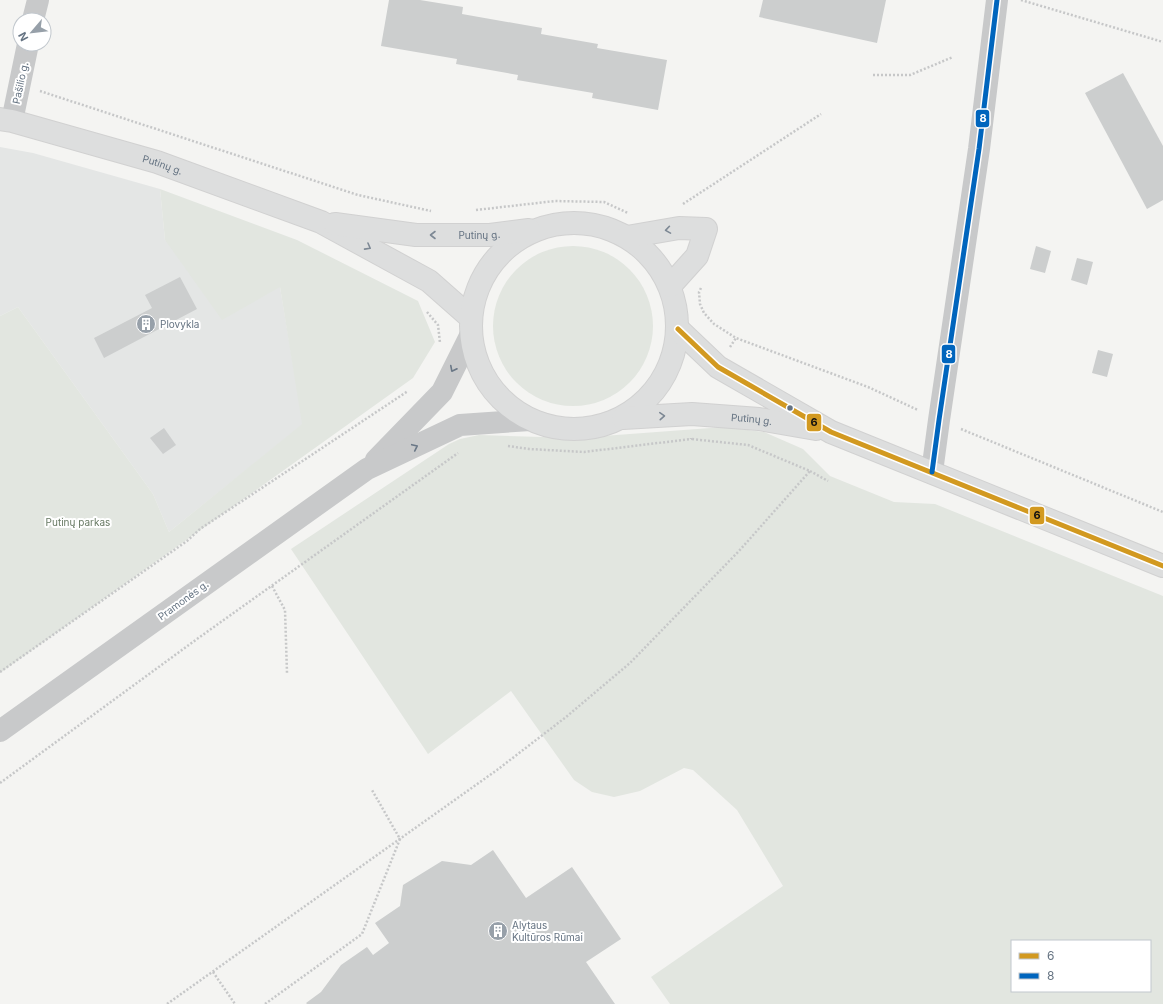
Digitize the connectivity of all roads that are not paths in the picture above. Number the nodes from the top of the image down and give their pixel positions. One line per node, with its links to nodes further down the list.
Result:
1 (38, 0): 3 (street)
2 (997, 0): 16 (street)
3 (35, 12)
4 (26, 52): 5 (street, Pašilio g.)
5 (6, 120): 6 (main road, Putinų g.)
6 (322, 222): 7 (main road, Putinų g., one-way to 6); 10 (main road, Putinų g., one-way to 10)
7 (542, 228): 8 (main road); 10 (main road)
8 (627, 237): 9 (main road); 9 (main road, one-way to 8)
9 (670, 286): 11 (main road)
10 (471, 326): 13 (main road); 15 (street, one-way to 15)
11 (678, 329): 12 (main road); 14 (main road, Putinų g.)
12 (623, 418): 13 (main road); 14 (main road, Putinų g., one-way to 14)
13 (530, 420): 15 (street, one-way to 13)
14 (831, 432): 16 (main road, Putinų g.)
15 (367, 469): 18 (street, Pramonės g.)
16 (932, 472): 17 (main road, Putinų g.)
17 (1163, 566)
18 (0, 731)

